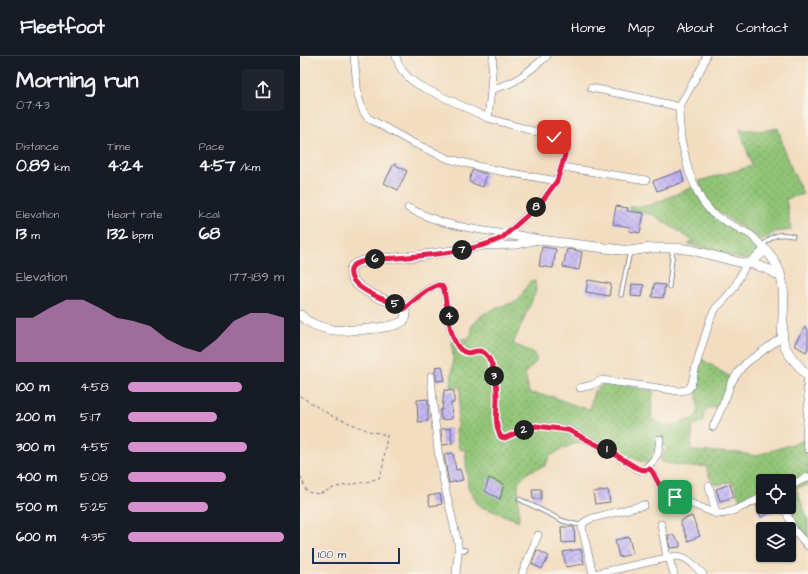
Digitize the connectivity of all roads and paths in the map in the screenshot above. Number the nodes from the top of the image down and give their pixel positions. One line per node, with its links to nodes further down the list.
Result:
1 (354, 56): 12 (street)
2 (396, 56): 9 (street)
3 (493, 56): 7 (street)
4 (547, 56): 7 (street)
5 (706, 56): 8 (street)
6 (591, 88): 8 (street)
7 (491, 90): 9 (street)
8 (680, 107): 19 (street)
9 (488, 118): 10 (street)
10 (562, 167): 11 (street); 12 (street)
11 (646, 180)
12 (557, 181): 14 (street)
13 (408, 208): 14 (street)
14 (506, 234): 16 (street); 17 (street)
15 (793, 236): 19 (lane)
16 (540, 240): 17 (street); 20 (street)
17 (480, 246): 25 (street)
18 (673, 248): 20 (street); 21 (street); 23 (lane)
19 (764, 248): 21 (street); 22 (street)
20 (630, 251): 24 (lane)
21 (748, 263): 22 (street); 30 (street)
22 (781, 276): 27 (street)
23 (669, 287)
24 (621, 295)
25 (404, 309): 26 (street); 37 (street)
26 (300, 315)
27 (782, 337): 29 (street); 34 (street)
28 (431, 376): 51 (street)
29 (807, 376): 32 (street)
30 (580, 388)
31 (300, 396): 38 (path)
32 (808, 400)
33 (808, 406): 36 (street)
34 (713, 427)
35 (660, 439): 37 (street)
36 (808, 449)
37 (643, 470): 45 (street)
38 (300, 475)
39 (808, 476): 40 (street)
40 (796, 482)
41 (709, 486): 45 (street)
42 (519, 499): 48 (lane)
43 (756, 500): 45 (street)
44 (644, 505): 48 (street)
45 (716, 513)
46 (787, 514): 50 (street)
47 (661, 524): 53 (street)
48 (583, 525): 56 (street)
49 (538, 535): 55 (street)
50 (808, 546)
51 (458, 550): 52 (lane); 54 (street)
52 (466, 550)
53 (668, 558): 56 (street); 57 (street); 58 (street)
54 (456, 574)
55 (522, 574)
56 (593, 574)
57 (674, 574)
58 (704, 574)

